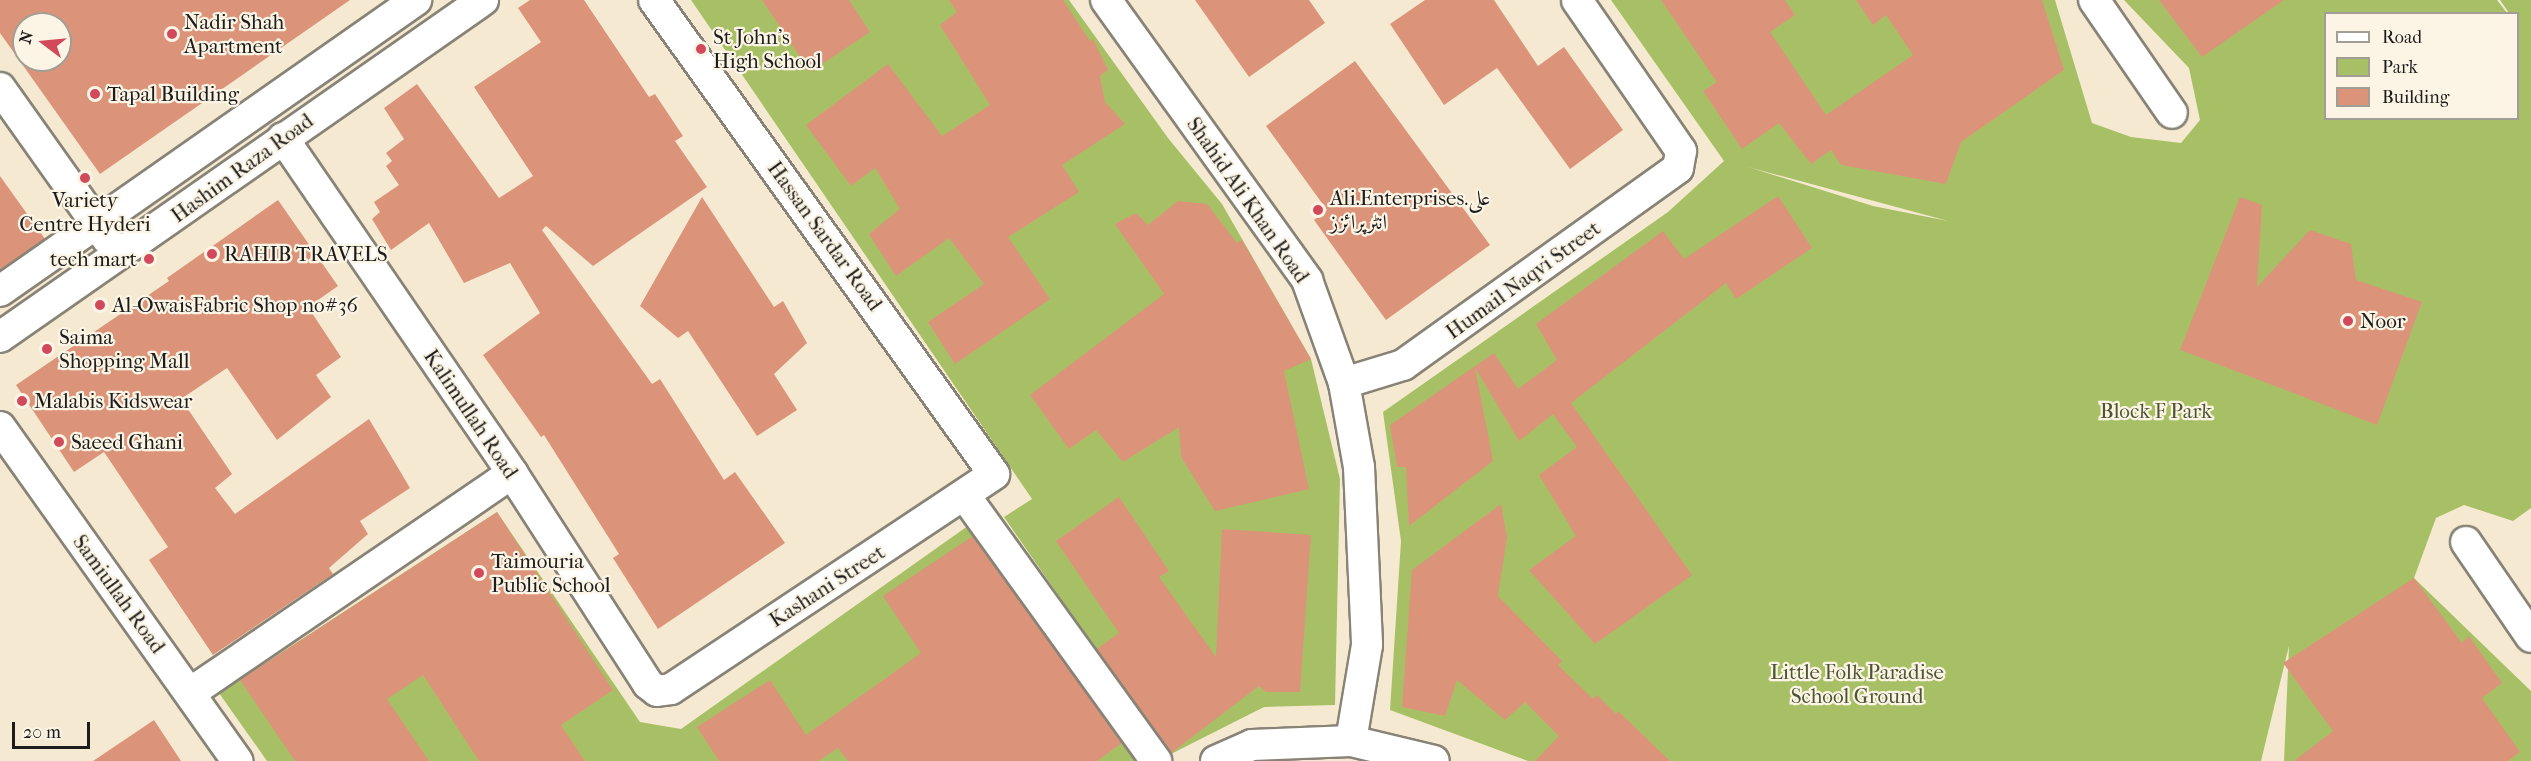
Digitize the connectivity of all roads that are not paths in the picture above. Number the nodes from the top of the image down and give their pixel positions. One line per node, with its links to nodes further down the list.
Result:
1 (416, 0): 10 (street, Hashim Raza Road)
2 (483, 0): 9 (street, Hashim Raza Road)
3 (654, 0): 17 (street, Hassan Sardar Road)
4 (1106, 0): 14 (street, Shahid Ali Khan Road)
5 (1577, 0): 14 (street, Humail Naqvi Street)
6 (2094, 0): 8 (street)
7 (0, 88): 10 (street)
8 (2172, 113)
9 (283, 138): 11 (street, Hashim Raza Road); 16 (street, Kalimullah Road)
10 (95, 224): 11 (street); 12 (street, Hashim Raza Road)
11 (120, 256): 13 (street, Hashim Raza Road)
12 (0, 291)
13 (0, 337)
14 (1344, 383): 23 (street, Shahid Ali Khan Road)
15 (0, 427): 22 (street, Samiullah Road)
16 (512, 473): 21 (street, Kalimullah Road); 22 (street)
17 (994, 474): 18 (street, Kashani Street)
18 (964, 496): 21 (street, Kashani Street); 25 (street)
19 (2466, 542): 20 (street)
20 (2531, 637)
21 (657, 691)
22 (190, 693): 24 (street, Samiullah Road)
23 (1351, 741): 26 (street); 27 (street)
24 (237, 761)
25 (1156, 761)
26 (1216, 761)
27 (1434, 761)

